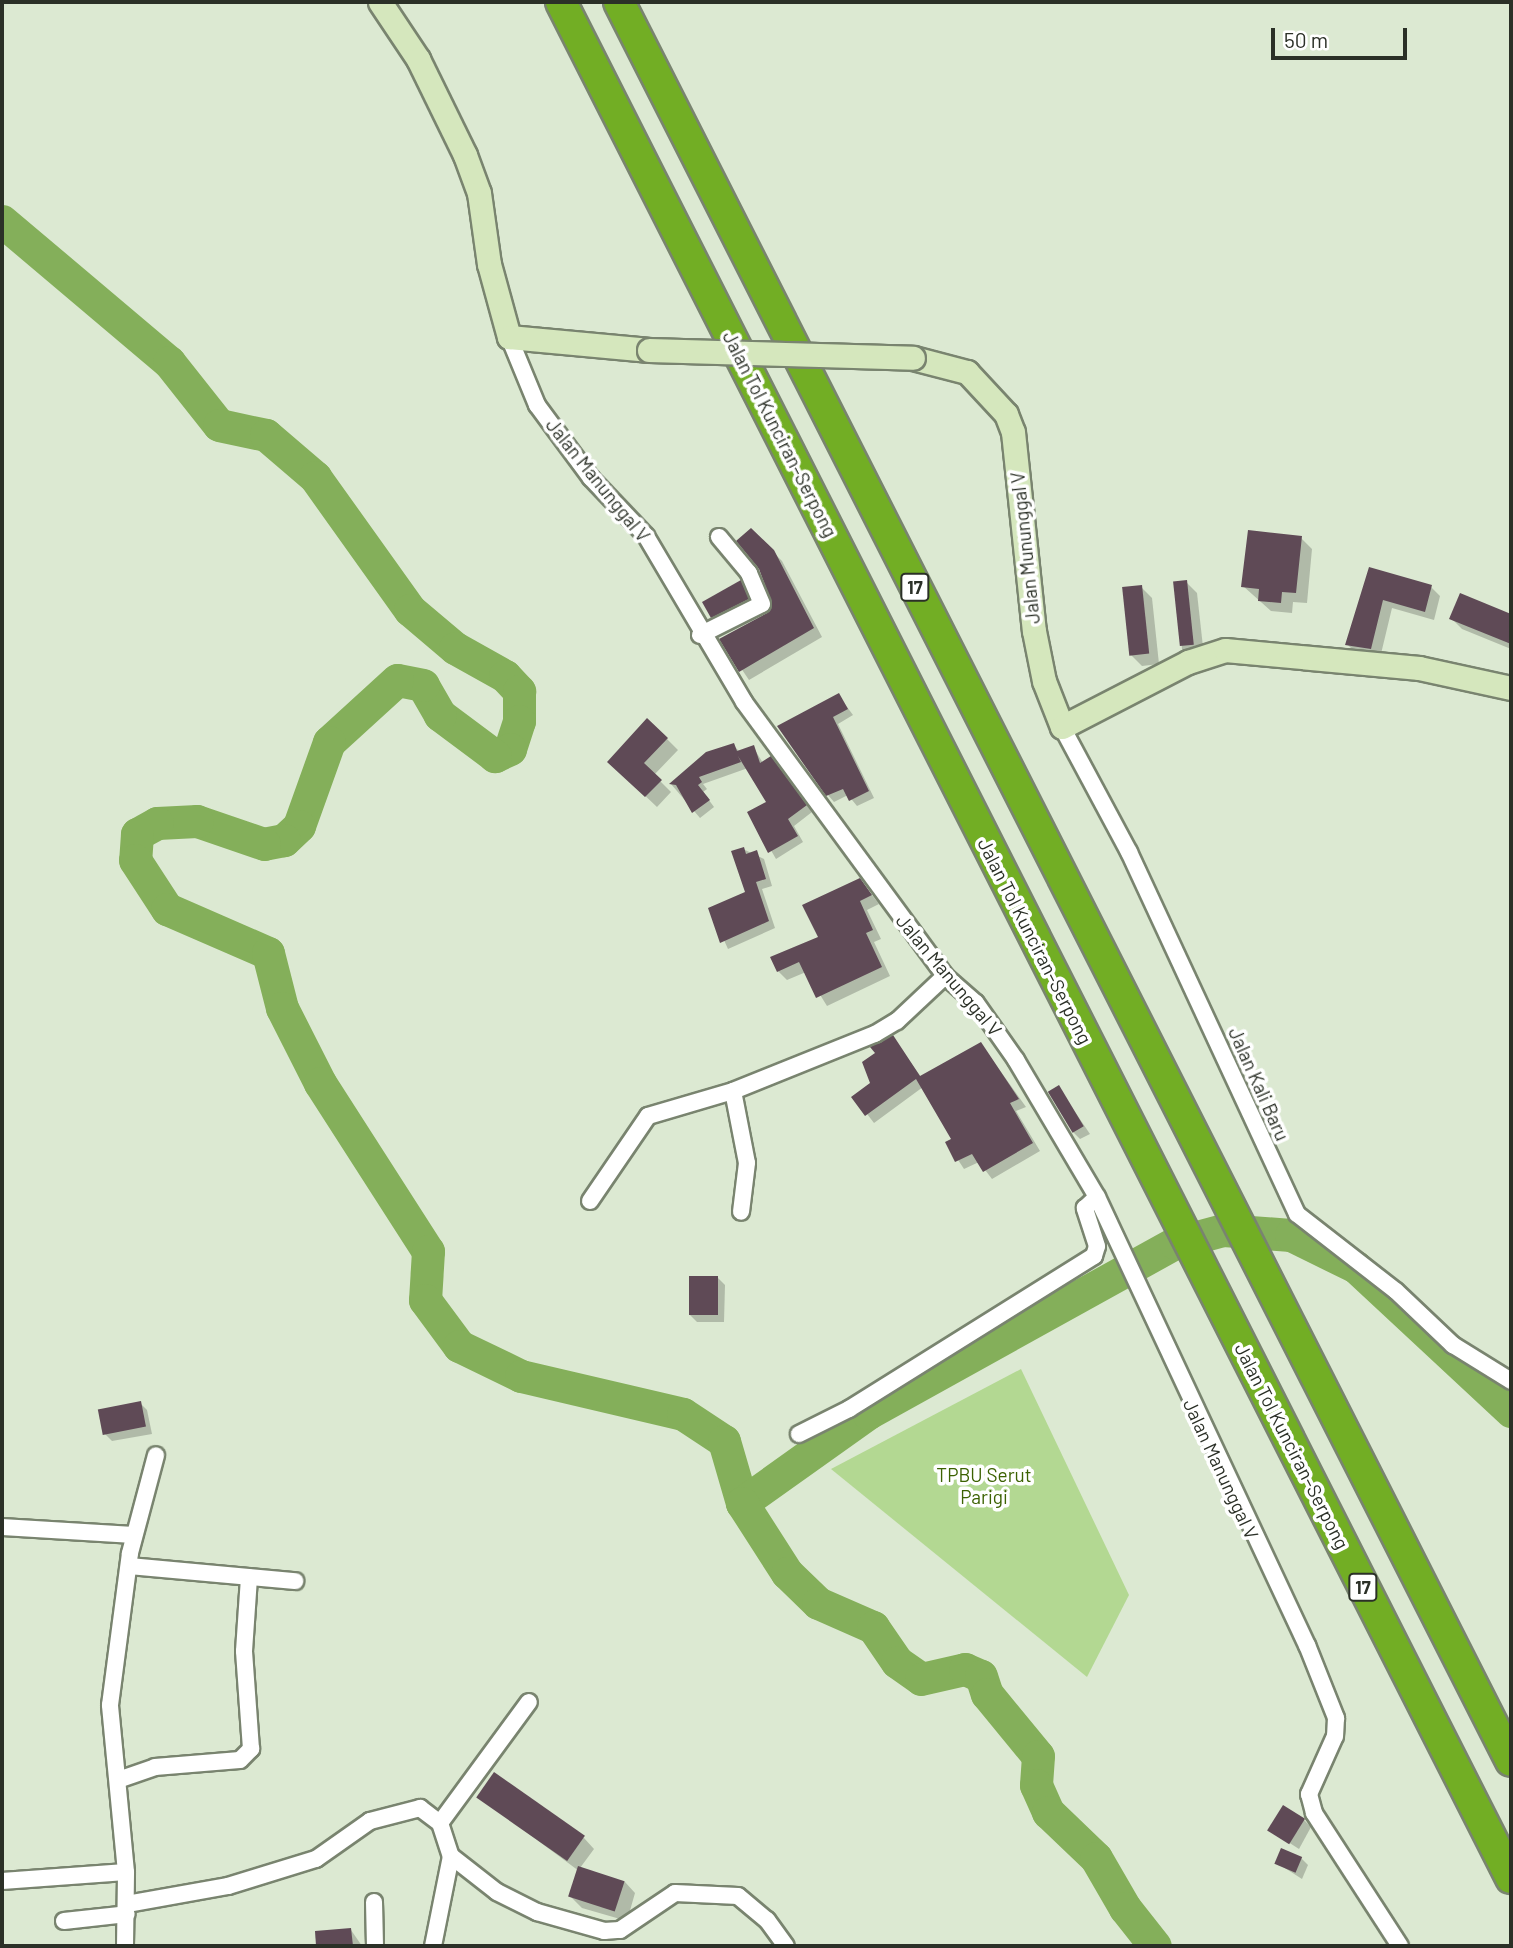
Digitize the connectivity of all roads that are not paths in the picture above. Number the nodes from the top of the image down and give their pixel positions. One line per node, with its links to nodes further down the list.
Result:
1 (380, 2): 6 (street, Jalan Manunggal V)
2 (552, 2): 5 (highway)
3 (561, 2): 5 (highway, Jalan Tol Kunciran–Serpong / 17)
4 (619, 2): 25 (highway, 17)
5 (602, 79): 30 (highway, Jalan Tol Kunciran–Serpong / 17)
6 (509, 337): 8 (street, Jalan Manunggal V); 10 (street, Jalan Mununggal V, bridge)
7 (719, 537): 8 (street)
8 (701, 635): 11 (street, Jalan Manunggal V)
9 (1511, 688): 10 (street)
10 (1062, 727): 16 (street, Jalan Kali Baru)
11 (945, 976): 12 (street); 13 (street, Jalan Manunggal V)
12 (733, 1091): 14 (street); 15 (street)
13 (1097, 1197): 17 (street); 39 (street, Jalan Manunggal V)
14 (590, 1201)
15 (741, 1212)
16 (1511, 1381)
17 (799, 1434)
18 (156, 1455): 20 (street)
19 (2, 1527): 20 (street)
20 (134, 1535): 21 (street)
21 (129, 1566): 22 (street); 26 (street)
22 (249, 1577): 23 (street); 26 (street)
23 (295, 1581)
24 (529, 1702): 27 (street)
25 (1511, 1761)
26 (118, 1780): 29 (street)
27 (440, 1823): 28 (street); 33 (street)
28 (451, 1856): 37 (street); 38 (street)
29 (126, 1872): 31 (street); 33 (street)
30 (1511, 1878)
31 (2, 1881)
32 (374, 1902): 36 (street)
33 (127, 1909): 34 (street); 35 (street)
34 (64, 1921)
35 (125, 1946)
36 (375, 1946)
37 (433, 1946)
38 (786, 1946)
39 (1399, 1946)

